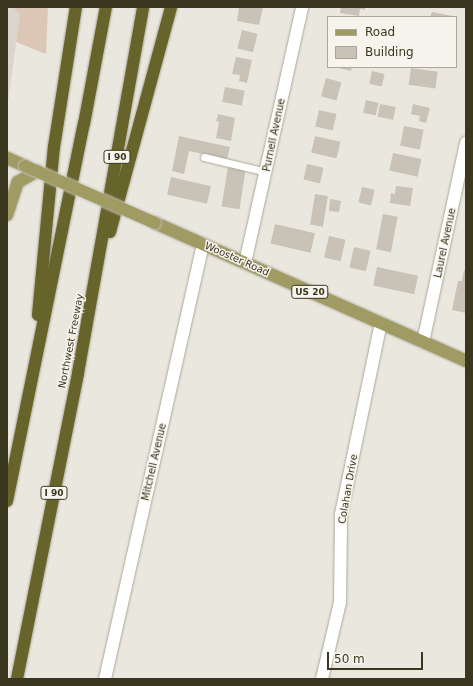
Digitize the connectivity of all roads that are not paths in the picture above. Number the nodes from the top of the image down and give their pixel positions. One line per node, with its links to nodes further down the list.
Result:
1 (76, 7): 18 (highway)
2 (106, 7): 18 (highway)
3 (143, 7): 14 (highway, Northwest Freeway / I 90)
4 (171, 7): 14 (highway)
5 (302, 7): 10 (street, Purnell Avenue)
6 (466, 143): 16 (street, Laurel Avenue)
7 (204, 157): 10 (lane)
8 (7, 158): 9 (main road, Wooster Road / US 20, bridge)
9 (37, 172): 11 (main road); 12 (main road, Wooster Road / US 20, bridge)
10 (266, 172): 13 (street, Purnell Avenue)
11 (7, 215)
12 (202, 244): 13 (main road, Wooster Road / US 20); 21 (street, Mitchell Avenue)
13 (245, 263): 15 (main road, Wooster Road / US 20)
14 (90, 307): 20 (highway, Northwest Freeway / I 90)
15 (381, 323): 16 (main road, Wooster Road / US 20); 22 (street, Colahan Drive)
16 (423, 342): 17 (main road, Wooster Road / US 20)
17 (466, 361)
18 (32, 377): 19 (highway)
19 (7, 501)
20 (16, 679)
21 (105, 679)
22 (322, 679)

